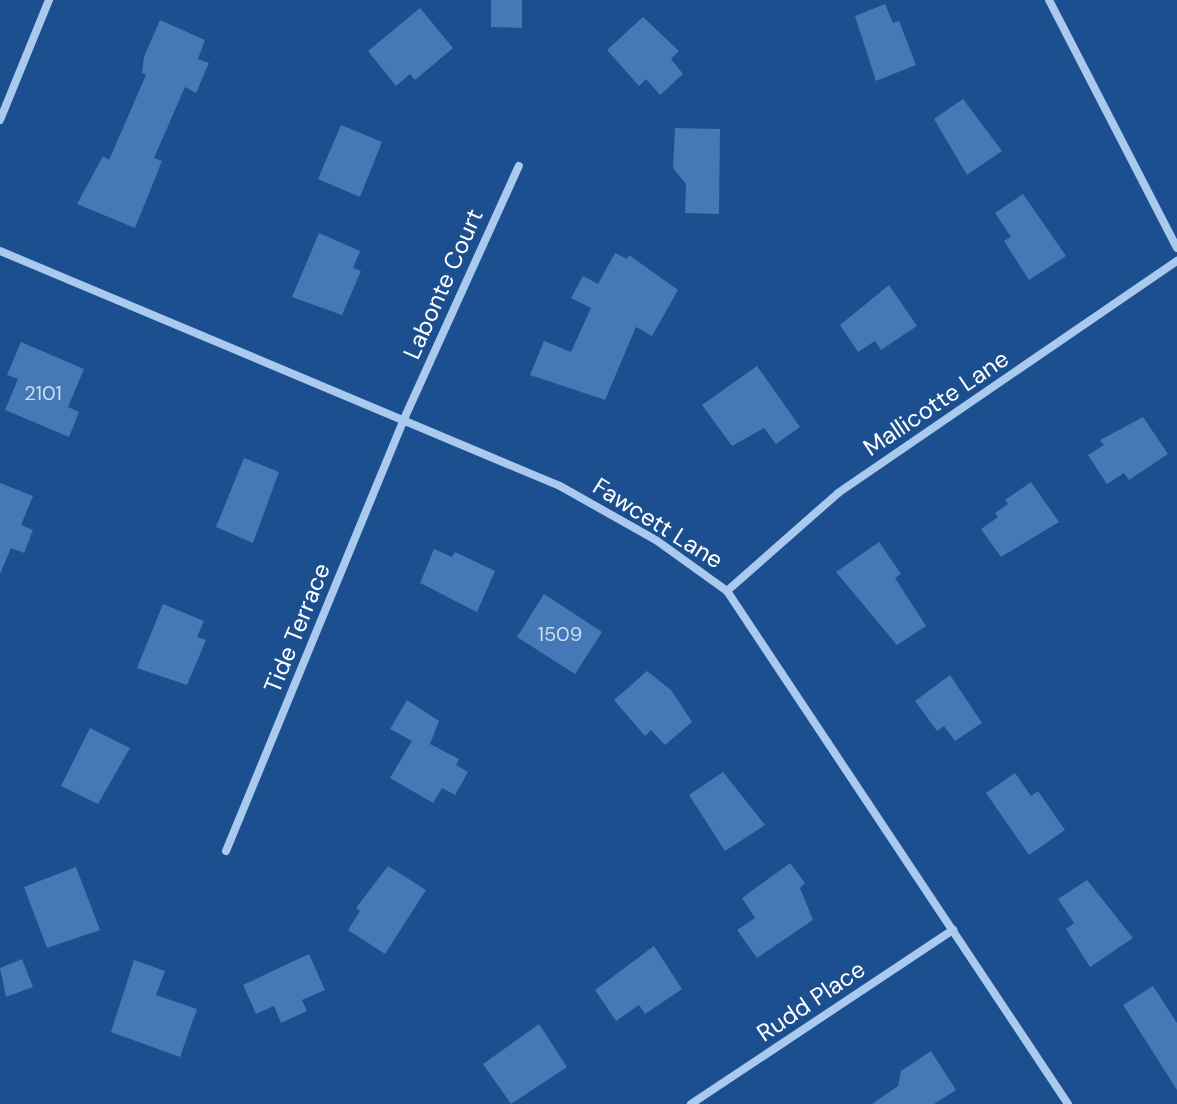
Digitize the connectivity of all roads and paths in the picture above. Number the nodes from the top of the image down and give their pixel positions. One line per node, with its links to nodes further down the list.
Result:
1 (49, 0): 3 (street)
2 (1049, 0): 5 (street)
3 (0, 120)
4 (519, 166): 8 (street, Labonte Court)
5 (1177, 248)
6 (0, 251): 8 (street, Fawcett Lane)
7 (1177, 261): 9 (street, Mallicotte Lane)
8 (404, 419): 9 (street, Fawcett Lane); 10 (street, Tide Terrace)
9 (727, 591): 11 (street, Fawcett Lane)
10 (226, 851)
11 (953, 930): 12 (street, Rudd Place); 13 (street, Fawcett Lane)
12 (691, 1104)
13 (1068, 1104)

